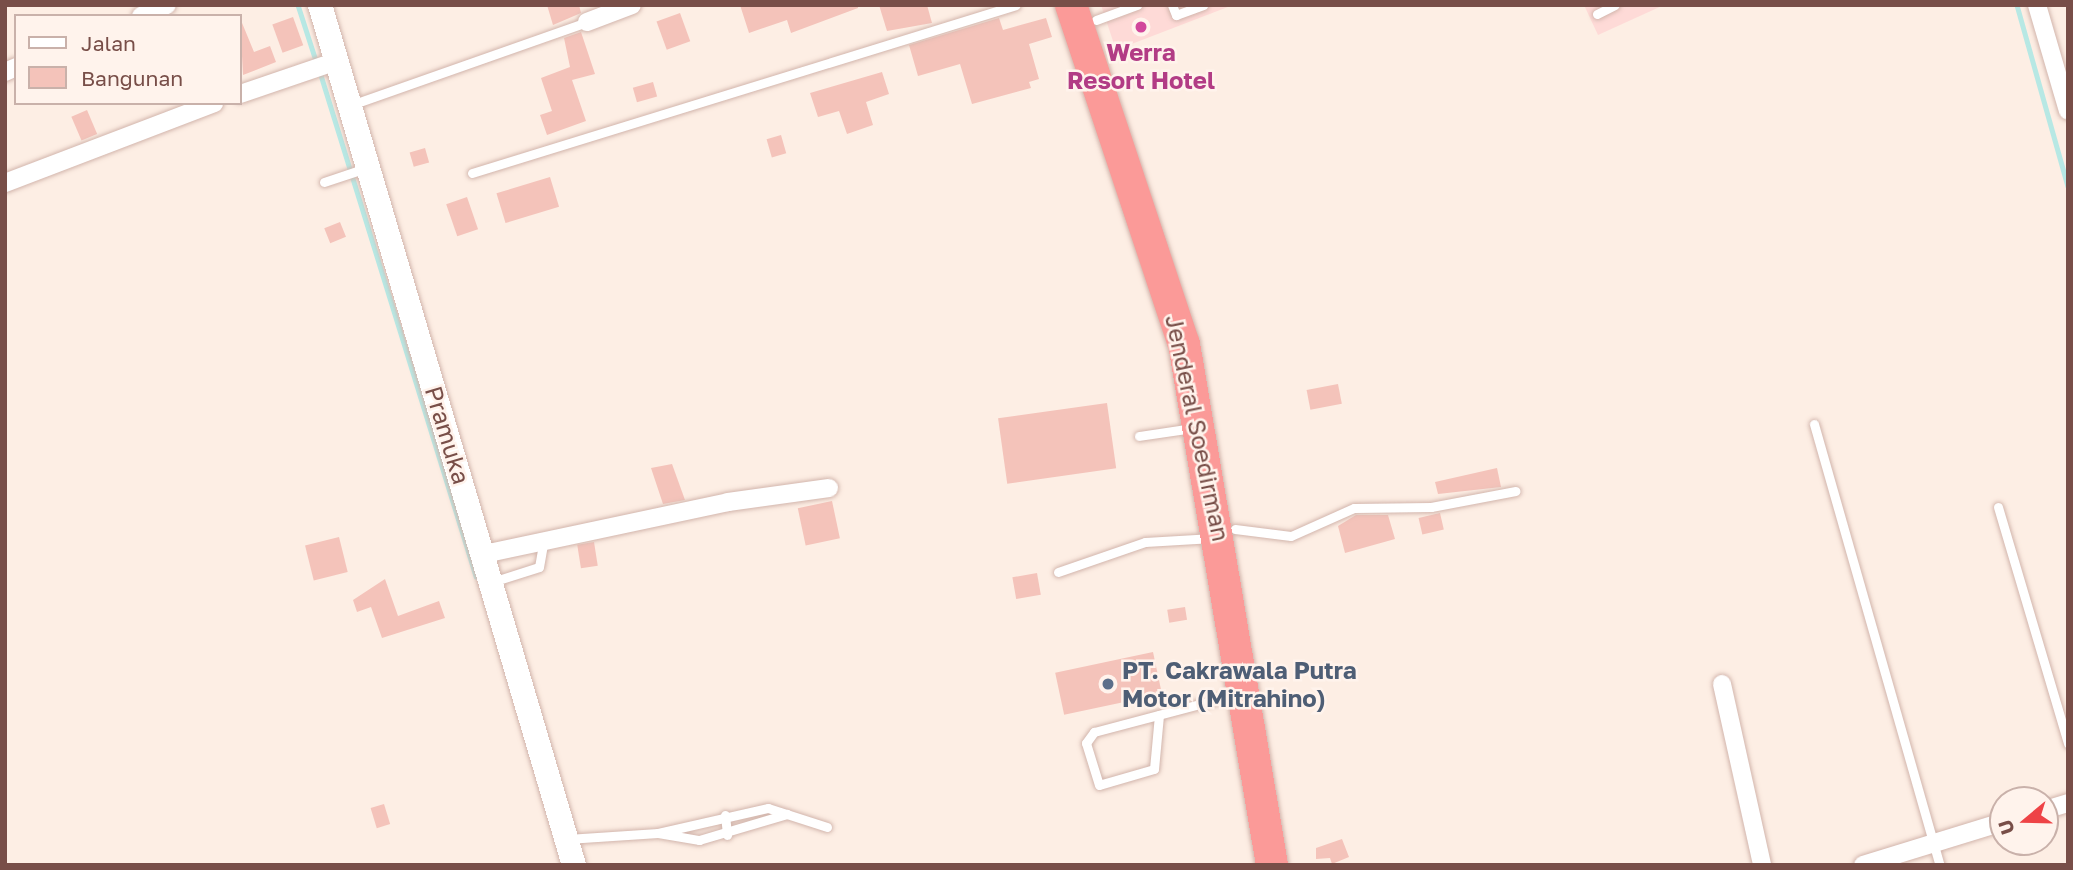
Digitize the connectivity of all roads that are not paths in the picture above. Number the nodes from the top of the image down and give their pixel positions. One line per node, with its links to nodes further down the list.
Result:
1 (167, 5): 12 (street)
2 (320, 5): 14 (street, Pramuka)
3 (632, 5): 13 (street)
4 (1016, 5): 20 (lane)
5 (1137, 5): 10 (lane)
6 (1172, 5): 7 (lane)
7 (1203, 5)
8 (2037, 5): 18 (street)
9 (1612, 6): 11 (lane)
10 (1085, 10): 24 (highway, Jenderal Soedirman); 29 (highway, Jenderal Soedirman)
11 (1597, 13)
12 (146, 14)
13 (587, 22): 17 (lane)
14 (333, 62): 15 (street); 17 (street, Pramuka)
15 (242, 93)
16 (209, 105): 22 (street)
17 (350, 106): 19 (street, Pramuka)
18 (2068, 111)
19 (362, 169): 21 (lane); 31 (street, Pramuka)
20 (472, 173)
21 (324, 182)
22 (5, 183)
23 (1814, 424): 45 (lane)
24 (1202, 427): 25 (lane); 29 (highway, Jenderal Soedirman)
25 (1139, 436)
26 (829, 488): 30 (street)
27 (1516, 491): 29 (lane)
28 (1998, 507): 37 (lane)
29 (1228, 534): 32 (lane); 35 (highway, Jenderal Soedirman); 48 (highway, Jenderal Soedirman)
30 (543, 538): 31 (street); 33 (lane)
31 (484, 554): 33 (street, Pramuka)
32 (1058, 572)
33 (492, 582): 44 (street, Pramuka)
34 (1722, 684): 49 (street)
35 (1243, 692): 36 (lane); 47 (highway, Jenderal Soedirman)
36 (1158, 715): 36 (lane)
37 (2068, 744)
38 (787, 814): 39 (lane); 41 (lane); 43 (lane)
39 (724, 815): 42 (lane); 43 (lane)
40 (1989, 826): 45 (street)
41 (827, 827)
42 (658, 833): 43 (lane); 44 (lane)
43 (727, 835)
44 (567, 839): 46 (street, Pramuka)
45 (1932, 844): 50 (street); 51 (lane)
46 (574, 865)
47 (1272, 865)
48 (1288, 865)
49 (1762, 865)
50 (1863, 865)
51 (1940, 865)

